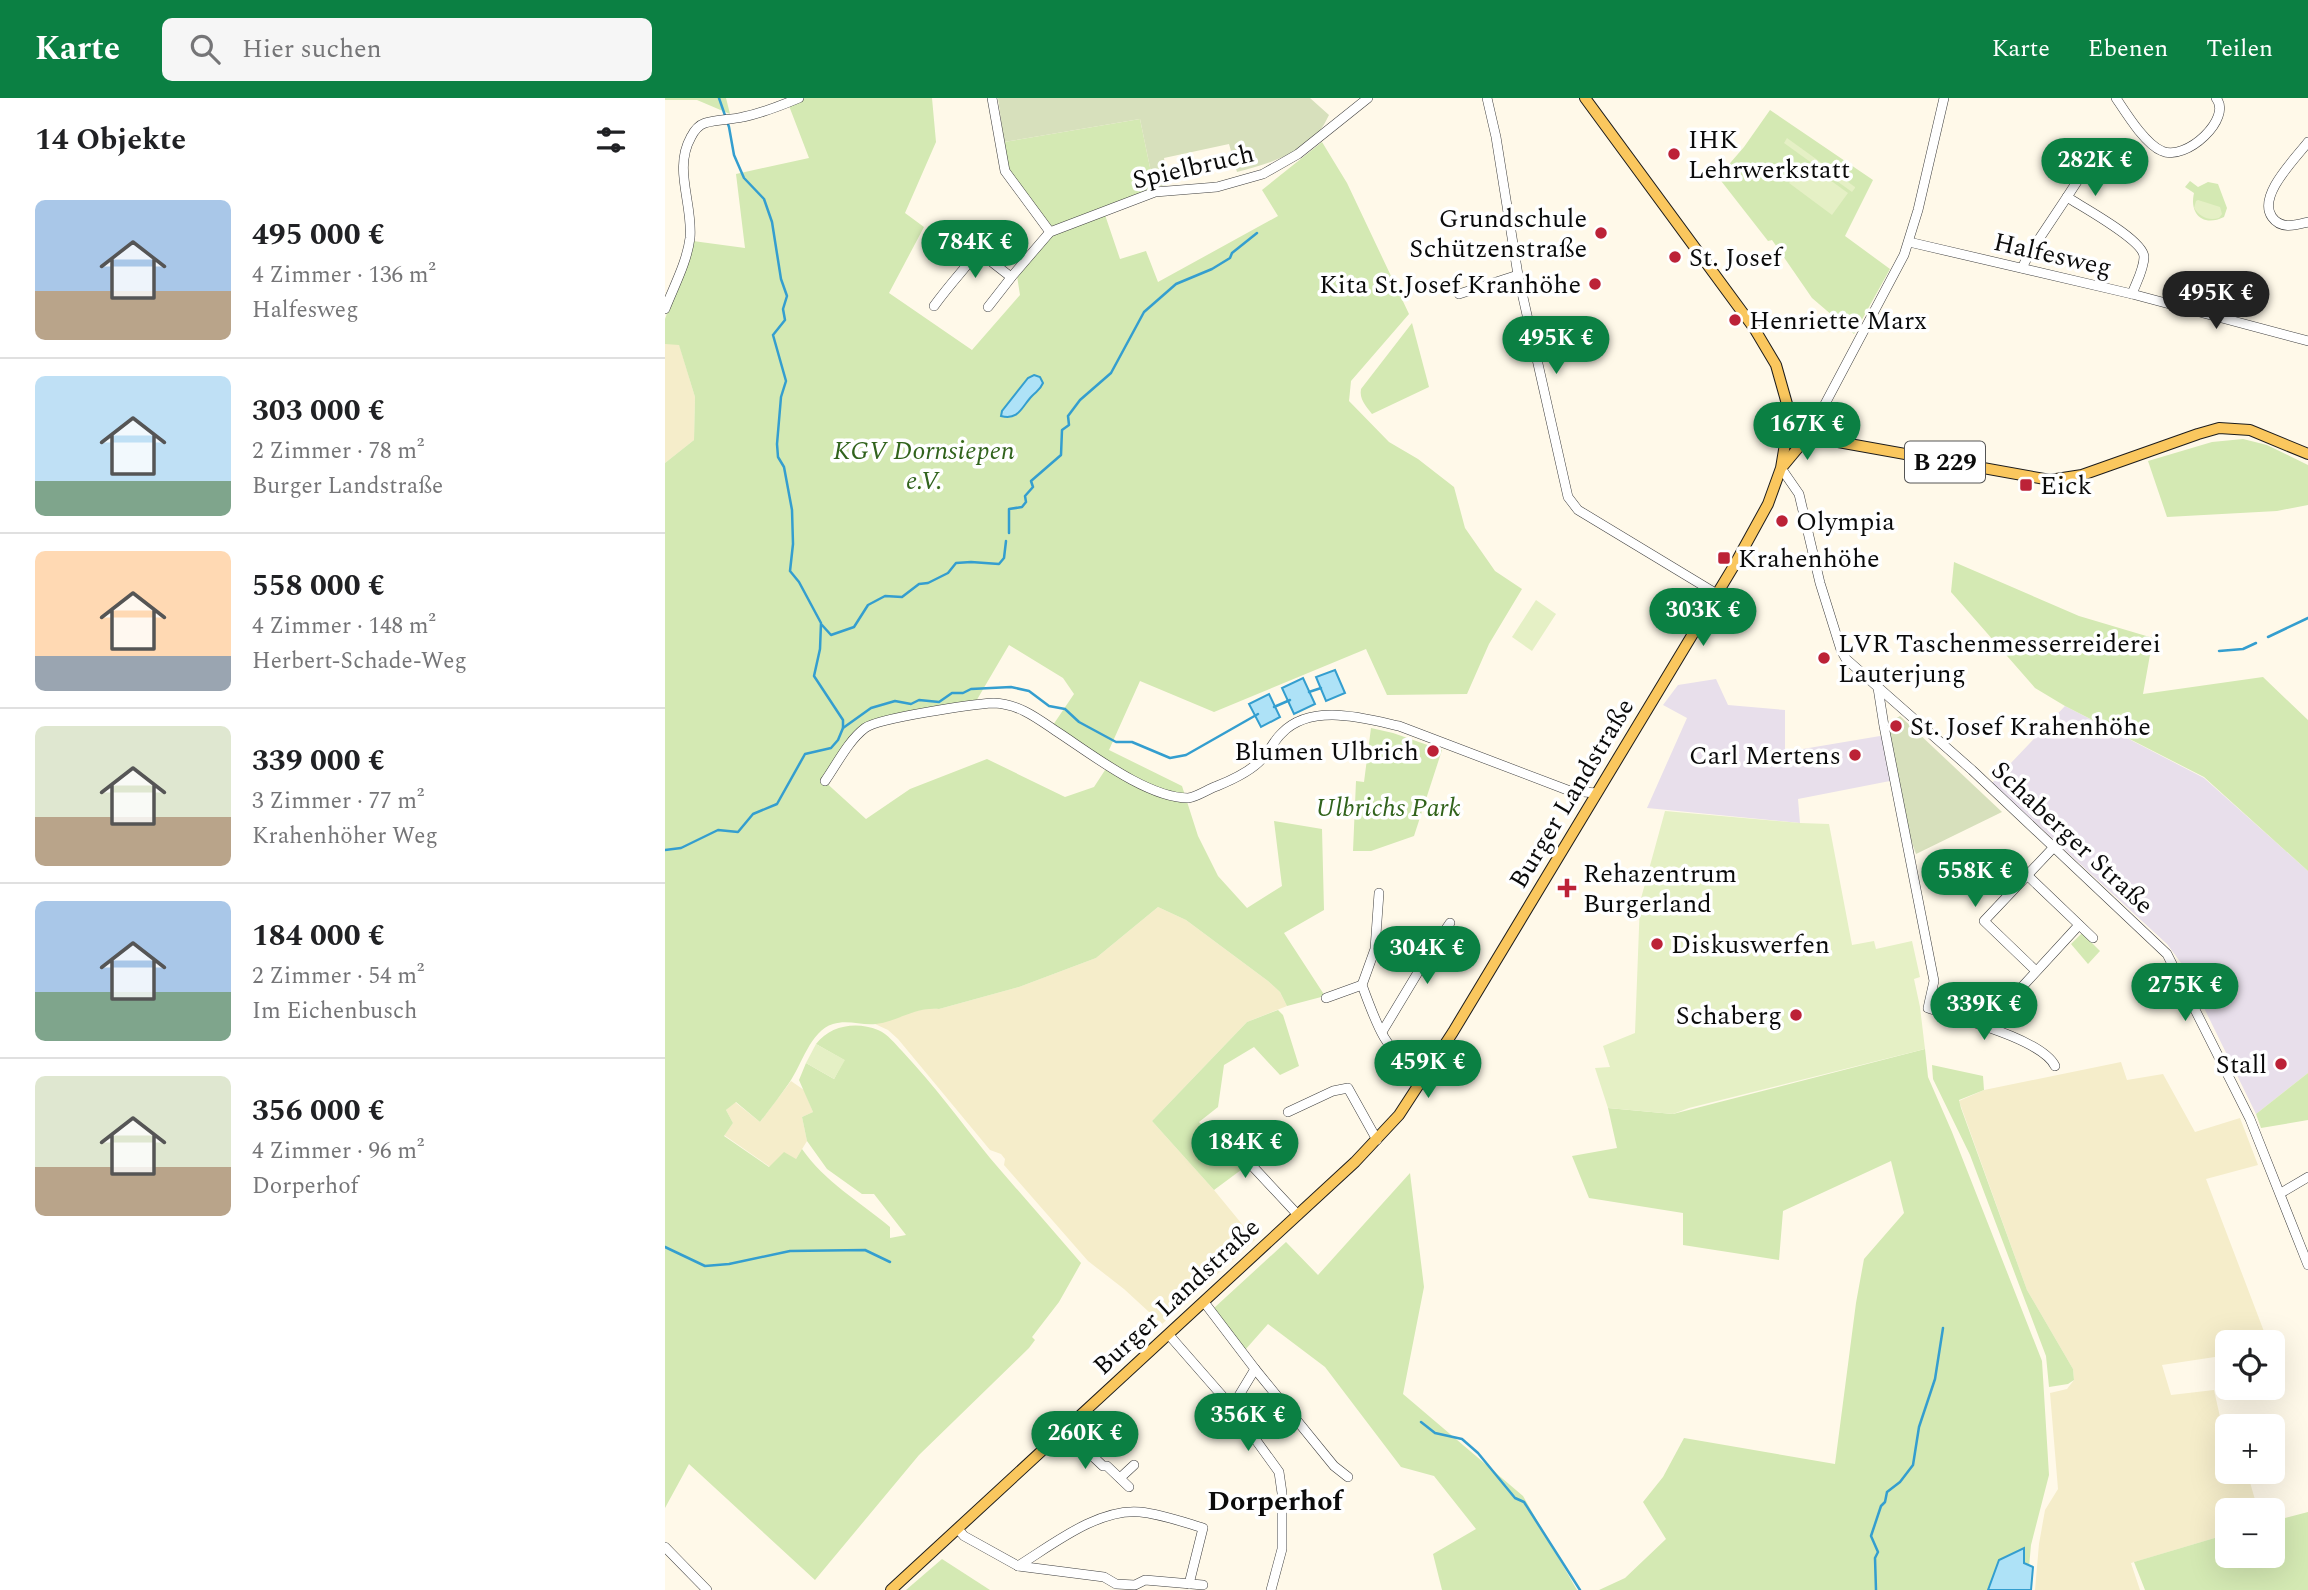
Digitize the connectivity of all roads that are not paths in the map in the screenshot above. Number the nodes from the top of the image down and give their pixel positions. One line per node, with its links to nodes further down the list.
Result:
1 (799, 98): 24 (street)
2 (992, 98): 13 (street)
3 (1368, 98): 13 (street, Spielbruch)
4 (1487, 98): 18 (street)
5 (1585, 98): 26 (main road, Burger Landstraße)
6 (1944, 98): 15 (street)
7 (2116, 98): 8 (street)
8 (2216, 98)
9 (2308, 142): 12 (street)
10 (2080, 177): 11 (street)
11 (2067, 197): 17 (street); 21 (street)
12 (2308, 222)
13 (1050, 232): 19 (street, Spielbruch)
14 (990, 236): 16 (street)
15 (1909, 242): 17 (street, Halfesweg); 27 (street)
16 (979, 252): 19 (street); 22 (street)
17 (2022, 268): 21 (street, Halfesweg)
18 (1518, 275): 20 (street); 30 (street)
19 (1011, 277): 23 (street, Spielbruch)
20 (1459, 294)
21 (2132, 294): 25 (street, Halfesweg)
22 (934, 306)
23 (988, 307)
24 (665, 309)
25 (2308, 341)
26 (1788, 433): 27 (main road, B 229); 29 (main road, Burger Landstraße)
27 (1808, 436): 28 (main road, B 229); 29 (main road, Burger Landstraße)
28 (2308, 454)
29 (1781, 468): 30 (main road, Burger Landstraße); 31 (street, Schaberger Straße)
30 (1717, 594): 33 (main road, Burger Landstraße)
31 (1878, 688): 34 (street, Schaberger Straße); 45 (street)
32 (825, 781): 33 (street)
33 (1597, 793): 46 (main road, Burger Landstraße)
34 (2053, 848): 35 (street); 51 (street, Schaberger Straße)
35 (2027, 875): 38 (street); 40 (street)
36 (1379, 893): 41 (street)
37 (1450, 923): 44 (street)
38 (2079, 925): 39 (street); 40 (street)
39 (2093, 938)
40 (2036, 971): 42 (street)
41 (1362, 985): 43 (street); 44 (street)
42 (2021, 988)
43 (1326, 998)
44 (1382, 1032): 46 (street)
45 (2055, 1066)
46 (1423, 1079): 49 (main road, Burger Landstraße)
47 (1288, 1112): 49 (street)
48 (1214, 1125): 52 (street)
49 (1377, 1140): 52 (main road, Burger Landstraße)
50 (2308, 1177): 51 (street)
51 (2281, 1193): 53 (street, Schaberger Straße)
52 (1298, 1215): 54 (main road, Burger Landstraße)
53 (2308, 1265)
54 (1204, 1302): 55 (main road, Burger Landstraße); 56 (street)
55 (1169, 1335): 57 (street); 58 (main road, Burger Landstraße)
56 (1255, 1369): 57 (street); 60 (street)
57 (1232, 1407): 70 (street)
58 (1065, 1430): 61 (street); 63 (main road, Burger Landstraße)
59 (1134, 1465): 61 (street)
60 (1348, 1477)
61 (1120, 1478): 62 (street)
62 (1129, 1487)
63 (958, 1529): 65 (street); 69 (main road, Burger Landstraße)
64 (665, 1547): 68 (street)
65 (1018, 1566): 66 (street); 66 (street)
66 (1189, 1584): 67 (street)
67 (1203, 1585)
68 (707, 1590)
69 (891, 1590)
70 (1271, 1590)

